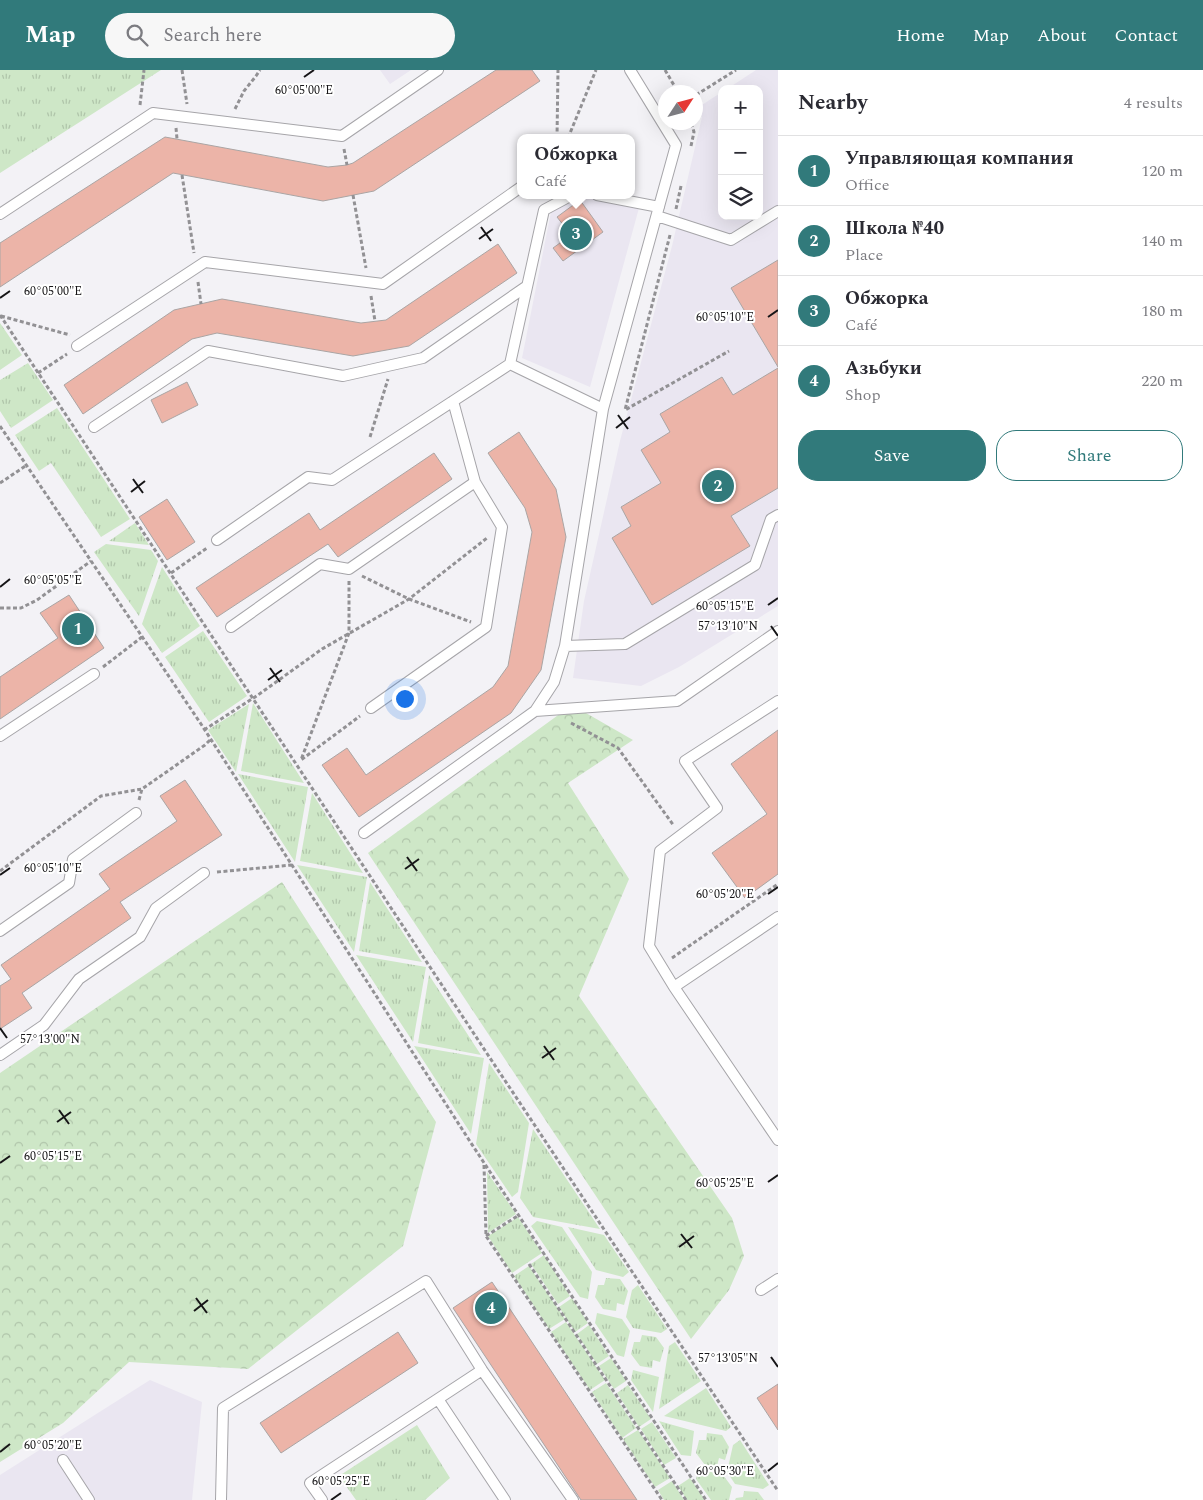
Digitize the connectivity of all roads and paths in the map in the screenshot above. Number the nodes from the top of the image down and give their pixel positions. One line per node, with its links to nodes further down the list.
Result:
1 (144, 70): 14 (path)
2 (182, 70): 12 (path)
3 (260, 70): 13 (path)
4 (558, 70): 16 (path)
5 (596, 70): 17 (path)
6 (630, 70): 26 (lane)
7 (665, 70): 10 (path)
8 (736, 70): 11 (path)
9 (435, 71): 13 (lane)
10 (674, 85)
11 (703, 91)
12 (188, 117): 13 (lane); 14 (lane)
13 (228, 122)
14 (137, 123): 27 (lane)
15 (693, 130): 18 (path)
16 (558, 134)
17 (570, 134)
18 (690, 150)
19 (182, 175): 29 (path)
20 (682, 185): 28 (path)
21 (517, 190): 30 (lane)
22 (353, 195): 30 (path)
23 (565, 199): 31 (lane)
24 (611, 199): 26 (lane)
25 (778, 211): 28 (lane)
26 (658, 212): 28 (lane); 42 (lane)
27 (0, 214)
28 (673, 221): 37 (path)
29 (196, 268): 30 (lane); 32 (path); 35 (lane)
30 (368, 282): 34 (path)
31 (527, 286): 38 (lane); 39 (lane)
32 (201, 304)
33 (0, 316): 35 (path); 40 (path)
34 (375, 321)
35 (87, 340): 36 (lane)
36 (77, 346): 40 (path)
37 (729, 351)
38 (510, 364): 41 (lane); 42 (lane)
39 (392, 365): 44 (lane); 45 (path)
40 (38, 373): 54 (path)
41 (453, 401): 45 (lane); 47 (lane)
42 (603, 409): 62 (lane)
43 (0, 426): 46 (path)
44 (94, 427)
45 (364, 460): 51 (lane)
46 (26, 465): 48 (path); 52 (path)
47 (475, 482): 50 (lane); 53 (lane)
48 (0, 483)
49 (778, 515): 62 (lane)
50 (502, 527): 55 (path); 58 (lane)
51 (217, 540): 54 (path)
52 (91, 562): 56 (path); 61 (path)
53 (349, 569): 55 (path); 57 (lane); 60 (path)
54 (171, 574): 64 (path)
55 (409, 599): 58 (path); 60 (path)
56 (0, 608)
57 (231, 627)
58 (486, 627): 66 (lane)
59 (778, 631): 67 (lane)
60 (349, 633): 64 (path); 72 (path)
61 (142, 637): 63 (path); 69 (path)
62 (565, 646): 68 (lane)
63 (94, 674): 70 (lane)
64 (252, 698): 69 (path); 73 (path)
65 (778, 701): 76 (lane)
66 (371, 708): 72 (path)
67 (547, 710): 68 (lane); 76 (path)
68 (535, 711): 75 (lane)
69 (204, 730): 71 (path)
70 (0, 736)
71 (210, 740): 77 (path); 78 (path)
72 (301, 760): 73 (path)
73 (296, 764): 96 (path)
74 (136, 813): 82 (lane)
75 (364, 833)
76 (680, 835): 84 (lane)
77 (292, 865): 79 (path); 87 (path)
78 (0, 871)
79 (204, 873): 85 (lane)
80 (778, 884): 83 (path)
81 (778, 917): 84 (lane)
82 (0, 931)
83 (670, 959)
84 (674, 987): 86 (lane)
85 (0, 1055)
86 (778, 1140)
87 (484, 1164): 88 (path); 89 (path)
88 (519, 1214): 89 (path); 104 (path)
89 (486, 1236): 102 (path)
90 (529, 1264): 103 (path)
91 (778, 1279): 92 (lane)
92 (761, 1290)
93 (482, 1370): 94 (lane); 98 (lane); 101 (lane)
94 (438, 1399): 99 (lane); 100 (lane)
95 (63, 1460): 97 (lane)
96 (778, 1491)
97 (89, 1500)
98 (221, 1500)
99 (322, 1500)
100 (505, 1500)
101 (573, 1500)
102 (662, 1500)
103 (686, 1500)
104 (706, 1500)

